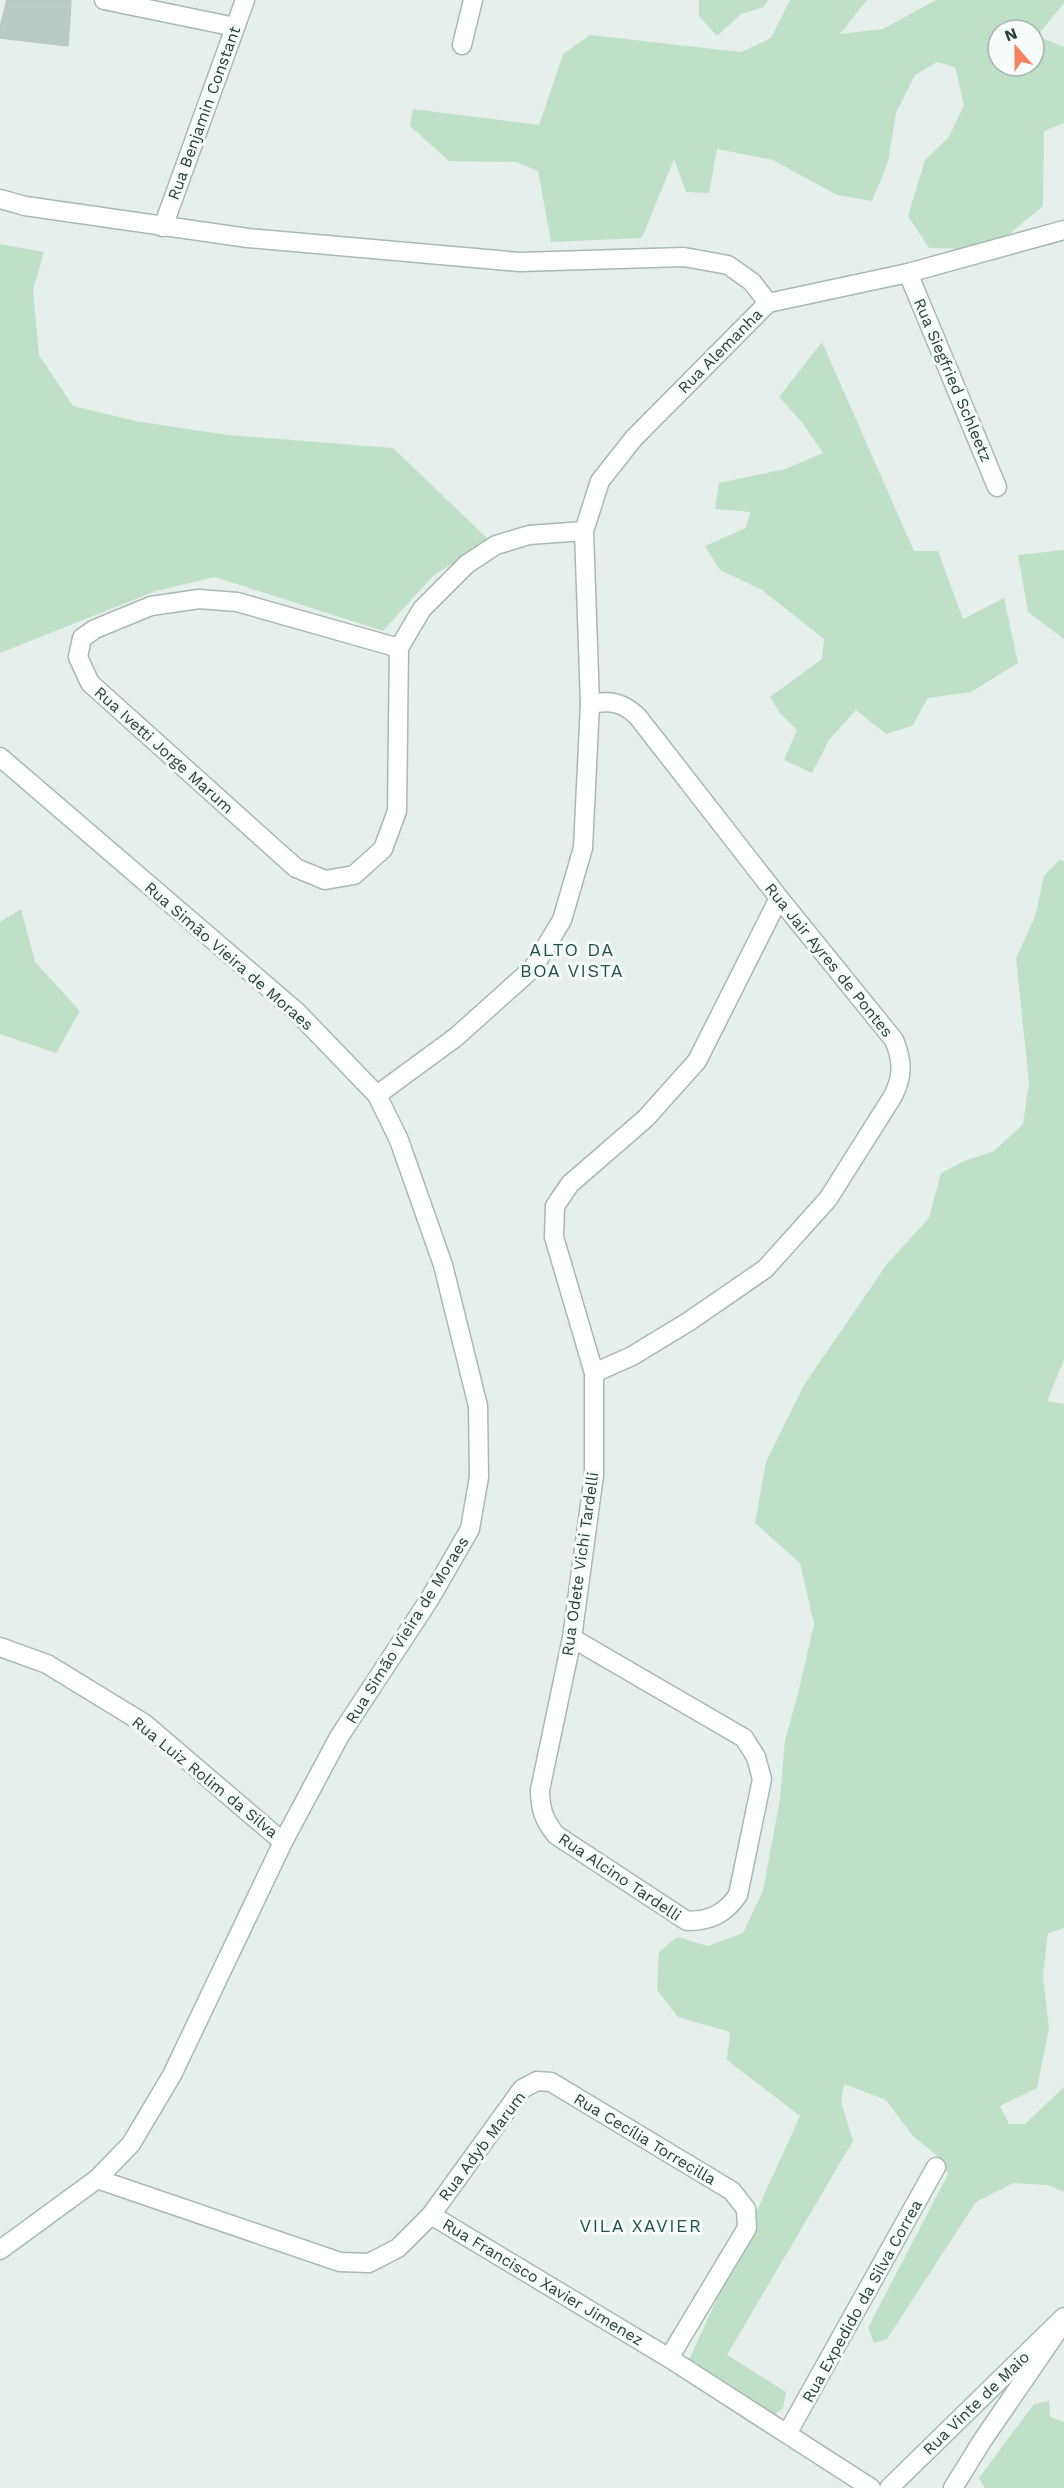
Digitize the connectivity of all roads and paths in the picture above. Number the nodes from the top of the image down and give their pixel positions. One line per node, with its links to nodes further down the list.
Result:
1 (104, 0): 4 (street)
2 (245, 0): 4 (street, Rua Benjamin Constant)
3 (473, 0): 5 (street)
4 (235, 27): 7 (street, Rua Benjamin Constant)
5 (462, 45)
6 (0, 199): 7 (street)
7 (163, 227): 10 (street)
8 (1064, 230): 9 (street, Rua Alemanha)
9 (908, 273): 10 (street, Rua Alemanha); 11 (street, Rua Siegfried Schleetz)
10 (768, 303): 12 (street, Rua Alemanha)
11 (998, 487)
12 (584, 531): 13 (street, Rua Ivetti Jorge Marum); 14 (street, Rua Alemanha)
13 (399, 648): 13 (street, Rua Ivetti Jorge Marum)
14 (590, 704): 16 (street, Rua Jair Ayres de Pontes); 17 (street, Rua Alemanha)
15 (0, 757): 17 (street, Rua Simão Vieira de Moraes)
16 (779, 898): 18 (street, Rua Odete Vichi Tardelli); 18 (street, Rua Jair Ayres de Pontes)
17 (377, 1095): 22 (street, Rua Simão Vieira de Moraes)
18 (594, 1373): 19 (street, Rua Odete Vichi Tardelli)
19 (572, 1638): 21 (street, Rua Odete Vichi Tardelli); 21 (street, Rua Alcino Tardelli)
20 (0, 1647): 22 (street, Rua Luiz Rolim da Silva)
21 (540, 1806)
22 (283, 1842): 25 (street, Rua Simão Vieira de Moraes)
23 (537, 2081): 26 (street, Rua Adyb Marum); 30 (street, Rua Cecília Torrecilla)
24 (936, 2167): 31 (street, Rua Expedido da Silva Correa)
25 (97, 2179): 26 (street, Rua Francisco Xavier Jimenez); 27 (street, Rua Simão Vieira de Moraes)
26 (431, 2215): 30 (street, Rua Francisco Xavier Jimenez)
27 (0, 2250)
28 (1064, 2317): 33 (street, Rua Vinte de Maio)
29 (1064, 2323): 34 (street)
30 (669, 2358): 31 (street, Rua Francisco Xavier Jimenez)
31 (787, 2434): 32 (street, Rua Francisco Xavier Jimenez)
32 (871, 2488)
33 (889, 2488)
34 (953, 2488)

